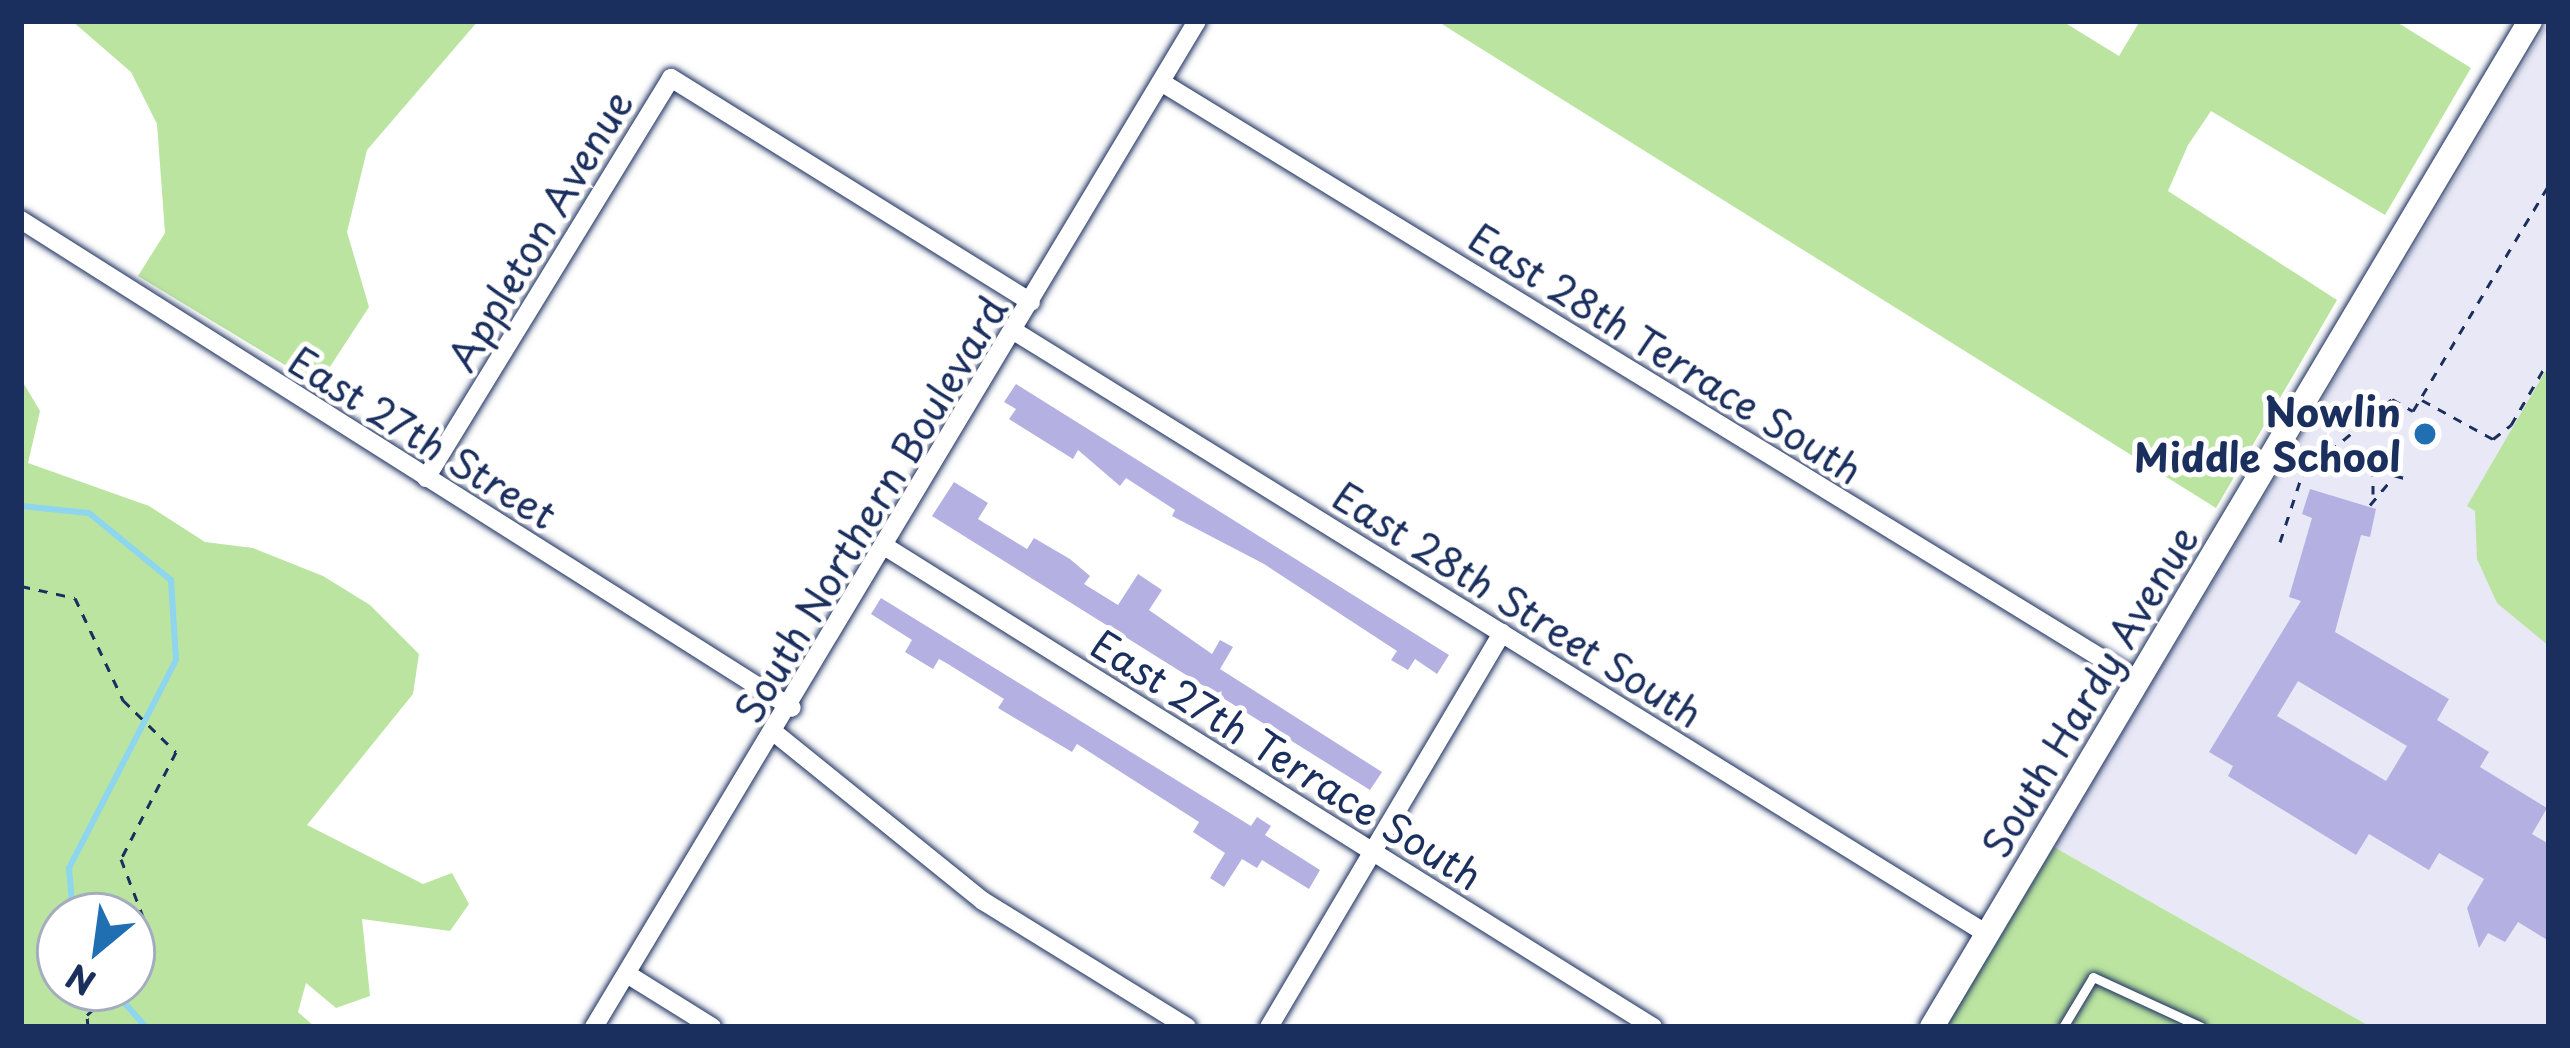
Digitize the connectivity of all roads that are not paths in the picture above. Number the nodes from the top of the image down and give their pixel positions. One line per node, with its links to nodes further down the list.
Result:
1 (1197, 21): 3 (street, South Northern Boulevard)
2 (2530, 21): 10 (street, South Hardy Avenue)
3 (1161, 82): 5 (street, South Northern Boulevard); 10 (street, East 28th Terrace South)
4 (21, 220): 7 (street, East 27th Street)
5 (1031, 302): 6 (street, South Northern Boulevard); 7 (street, Appleton Avenue)
6 (1014, 331): 8 (street, South Northern Boulevard); 9 (street, East 28th Street South)
7 (426, 478): 11 (street, East 27th Street)
8 (886, 547): 11 (street, South Northern Boulevard); 13 (street, East 27th Terrace South)
9 (1502, 633): 13 (street); 14 (street, East 28th Street South)
10 (2137, 680): 14 (street, South Hardy Avenue)
11 (792, 708): 12 (street, South Northern Boulevard)
12 (776, 734): 15 (street, South Northern Boulevard); 18 (street)
13 (1373, 852): 19 (street); 20 (street, East 27th Terrace South)
14 (1988, 934): 21 (street, South Hardy Avenue)
15 (627, 974): 16 (street, South Northern Boulevard); 17 (street)
16 (594, 1027)
17 (712, 1027)
18 (1187, 1027)
19 (1269, 1027)
20 (1653, 1027)
21 (1932, 1027)
22 (2063, 1027): 23 (lane)
23 (2201, 1027)

